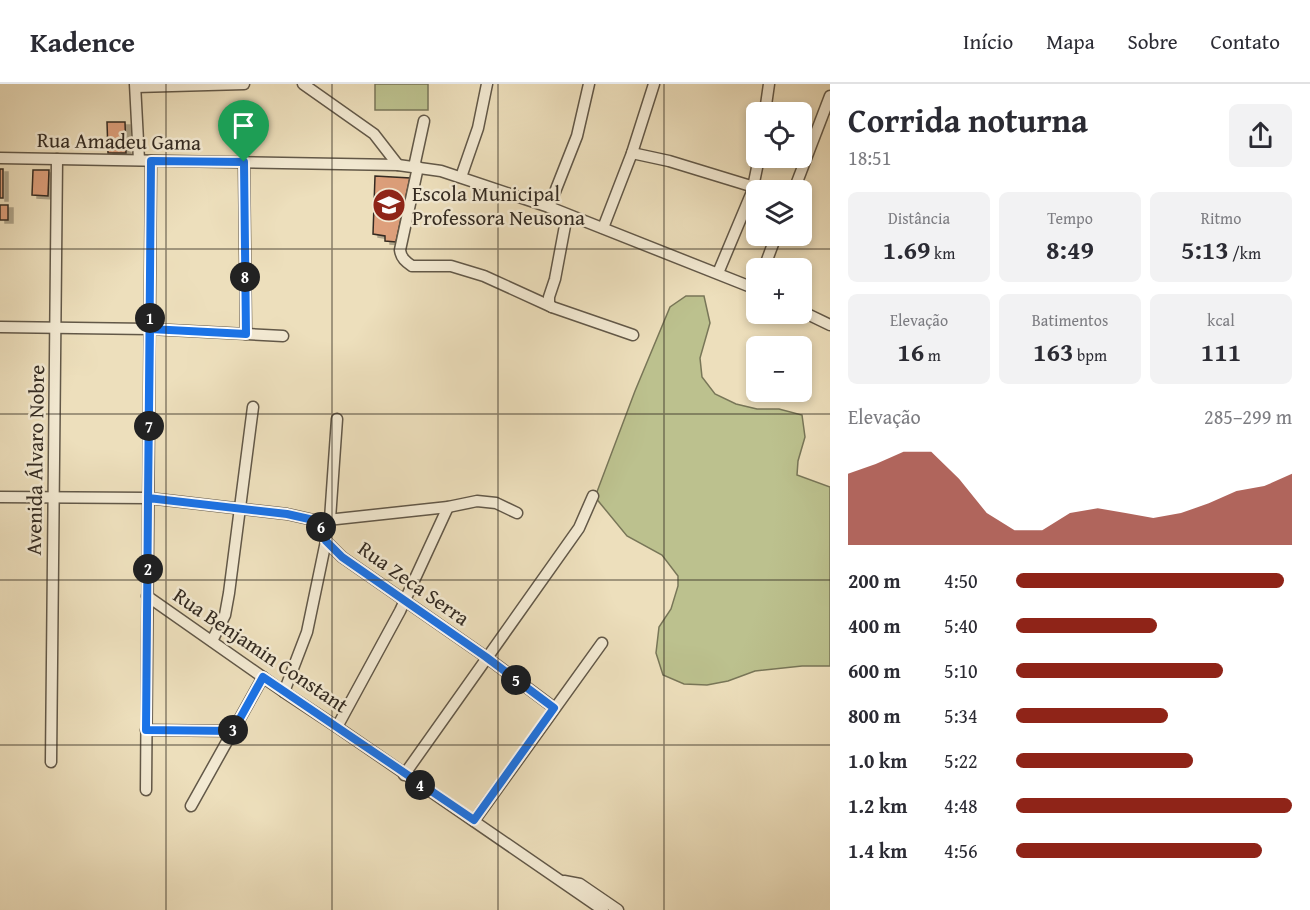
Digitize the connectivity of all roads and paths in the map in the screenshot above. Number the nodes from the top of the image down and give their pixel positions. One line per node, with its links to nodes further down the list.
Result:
1 (244, 84): 7 (street)
2 (303, 84): 17 (street)
3 (487, 84): 19 (street)
4 (589, 84): 22 (street)
5 (654, 84): 11 (street)
6 (769, 84): 9 (street)
7 (136, 86): 14 (street)
8 (830, 96): 20 (street)
9 (766, 102)
10 (424, 122): 18 (street)
11 (632, 153): 21 (street); 25 (street)
12 (0, 158): 13 (street, Rua Amadeu Gama)
13 (57, 159): 14 (street, Rua Amadeu Gama); 32 (street, Avenida Álvaro Nobre)
14 (139, 160): 15 (street, Rua Amadeu Gama)
15 (151, 161): 16 (street, Rua Amadeu Gama); 33 (street)
16 (244, 162): 17 (street, Rua Amadeu Gama); 34 (street)
17 (398, 165): 18 (street, Rua Amadeu Gama)
18 (416, 167): 19 (street, Rua Amadeu Gama); 28 (street)
19 (461, 177): 22 (street, Rua Amadeu Gama)
20 (798, 180)
21 (746, 185)
22 (549, 207): 24 (street, Rua Amadeu Gama)
23 (746, 208): 26 (street)
24 (567, 214): 25 (street, Rua Amadeu Gama); 28 (street)
25 (603, 228): 26 (street, Rua Amadeu Gama)
26 (718, 273): 27 (street, Rua Amadeu Gama)
27 (746, 285)
28 (552, 307): 35 (street)
29 (812, 316): 30 (street)
30 (830, 325)
31 (0, 327): 32 (street)
32 (56, 328): 33 (street); 41 (street, Avenida Álvaro Nobre)
33 (150, 329): 34 (street); 42 (street)
34 (246, 334): 36 (street)
35 (633, 335)
36 (283, 336)
37 (253, 407): 44 (street)
38 (337, 419): 46 (street)
39 (593, 496): 53 (street)
40 (0, 497): 41 (street)
41 (54, 498): 42 (street); 60 (street, Avenida Álvaro Nobre)
42 (148, 498): 44 (street); 49 (street)
43 (448, 507): 45 (street); 46 (street); 50 (street)
44 (239, 508): 47 (street); 51 (street)
45 (517, 513)
46 (330, 519): 47 (street)
47 (318, 521): 48 (street, Rua Zeca Serra)
48 (326, 541): 50 (street, Rua Zeca Serra); 55 (street)
49 (147, 596): 51 (street, Rua Benjamin Constant); 58 (street)
50 (404, 601): 53 (street, Rua Zeca Serra); 57 (street)
51 (212, 641): 54 (street, Rua Benjamin Constant)
52 (602, 643): 56 (street)
53 (486, 657): 56 (street, Rua Zeca Serra); 61 (street)
54 (263, 677): 55 (street, Rua Benjamin Constant); 59 (street)
55 (284, 692): 57 (street, Rua Benjamin Constant)
56 (554, 708): 64 (street)
57 (338, 727): 61 (street, Rua Benjamin Constant)
58 (146, 730): 59 (street); 62 (street)
59 (233, 731): 63 (street)
60 (51, 762)
61 (404, 775): 64 (street, Rua Benjamin Constant)
62 (146, 790)
63 (191, 806)
64 (474, 820): 65 (street, Rua Benjamin Constant)
65 (559, 880): 66 (street, Rua Benjamin Constant); 67 (street, Rua Benjamin Constant)
66 (603, 910)
67 (618, 910)

